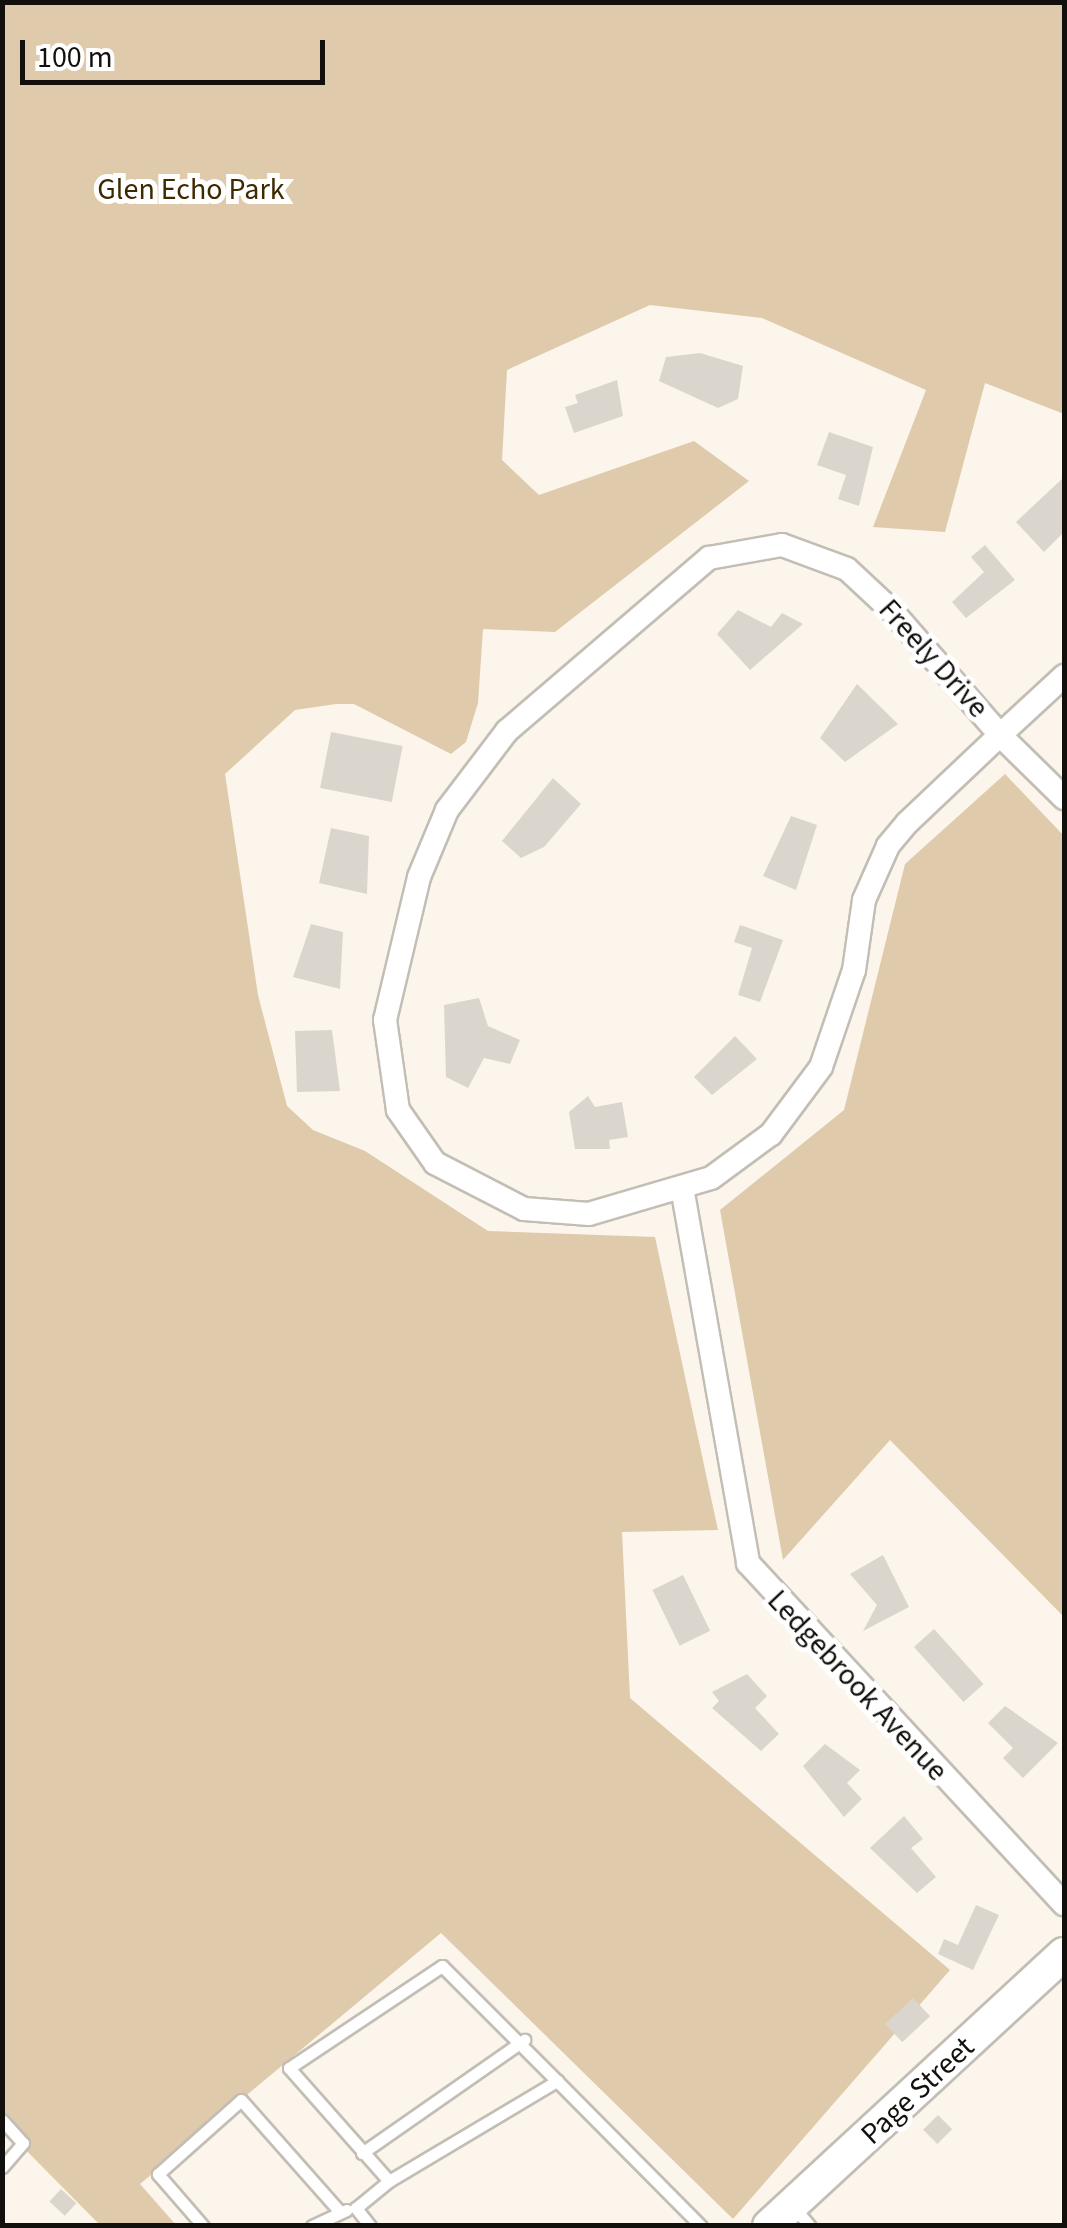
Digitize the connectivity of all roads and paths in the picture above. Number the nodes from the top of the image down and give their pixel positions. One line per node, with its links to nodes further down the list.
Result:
1 (1064, 676): 2 (street)
2 (1000, 734): 3 (street); 4 (street, Freely Drive); 4 (street, Freely Drive)
3 (1064, 798)
4 (683, 1193): 5 (street, Ledgebrook Avenue)
5 (1064, 1904)
6 (1064, 1954): 15 (street, Page Street)
7 (524, 2040): 8 (lane); 10 (lane); 10 (lane)
8 (557, 2081): 12 (lane); 19 (lane)
9 (2, 2120): 11 (lane)
10 (362, 2153): 12 (lane)
11 (2, 2167)
12 (388, 2181): 13 (lane)
13 (356, 2208): 14 (lane); 18 (lane)
14 (340, 2212): 16 (lane); 17 (lane)
15 (790, 2219)
16 (203, 2226)
17 (312, 2226)
18 (370, 2226)
19 (701, 2226)

